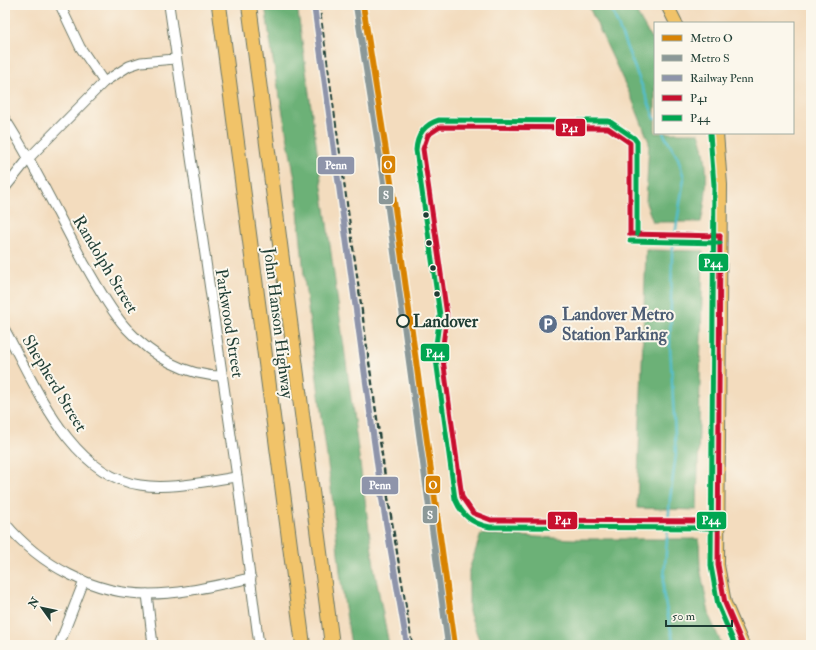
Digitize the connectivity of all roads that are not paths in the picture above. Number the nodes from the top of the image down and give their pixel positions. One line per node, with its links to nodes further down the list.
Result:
1 (60, 5): 8 (street)
2 (169, 5): 7 (street, Parkwood Street)
3 (219, 5): 23 (highway, John Hanson Highway)
4 (249, 5): 24 (highway, John Hanson Highway)
5 (667, 5): 6 (main road)
6 (676, 22)
7 (176, 59): 8 (street); 14 (street, Parkwood Street)
8 (104, 82): 11 (street)
9 (5, 119): 11 (street, Randolph Street)
10 (717, 134): 25 (main road)
11 (29, 158): 12 (street); 14 (street, Randolph Street)
12 (5, 188)
13 (5, 330): 15 (street, Shepherd Street)
14 (222, 376): 15 (street, Parkwood Street)
15 (237, 477): 17 (street, Parkwood Street)
16 (5, 523): 18 (street)
17 (251, 578): 19 (street); 22 (street, Parkwood Street)
18 (84, 581): 19 (street); 20 (street)
19 (147, 594): 21 (street)
20 (59, 645)
21 (153, 645)
22 (259, 645)
23 (303, 645)
24 (332, 645)
25 (743, 645)

